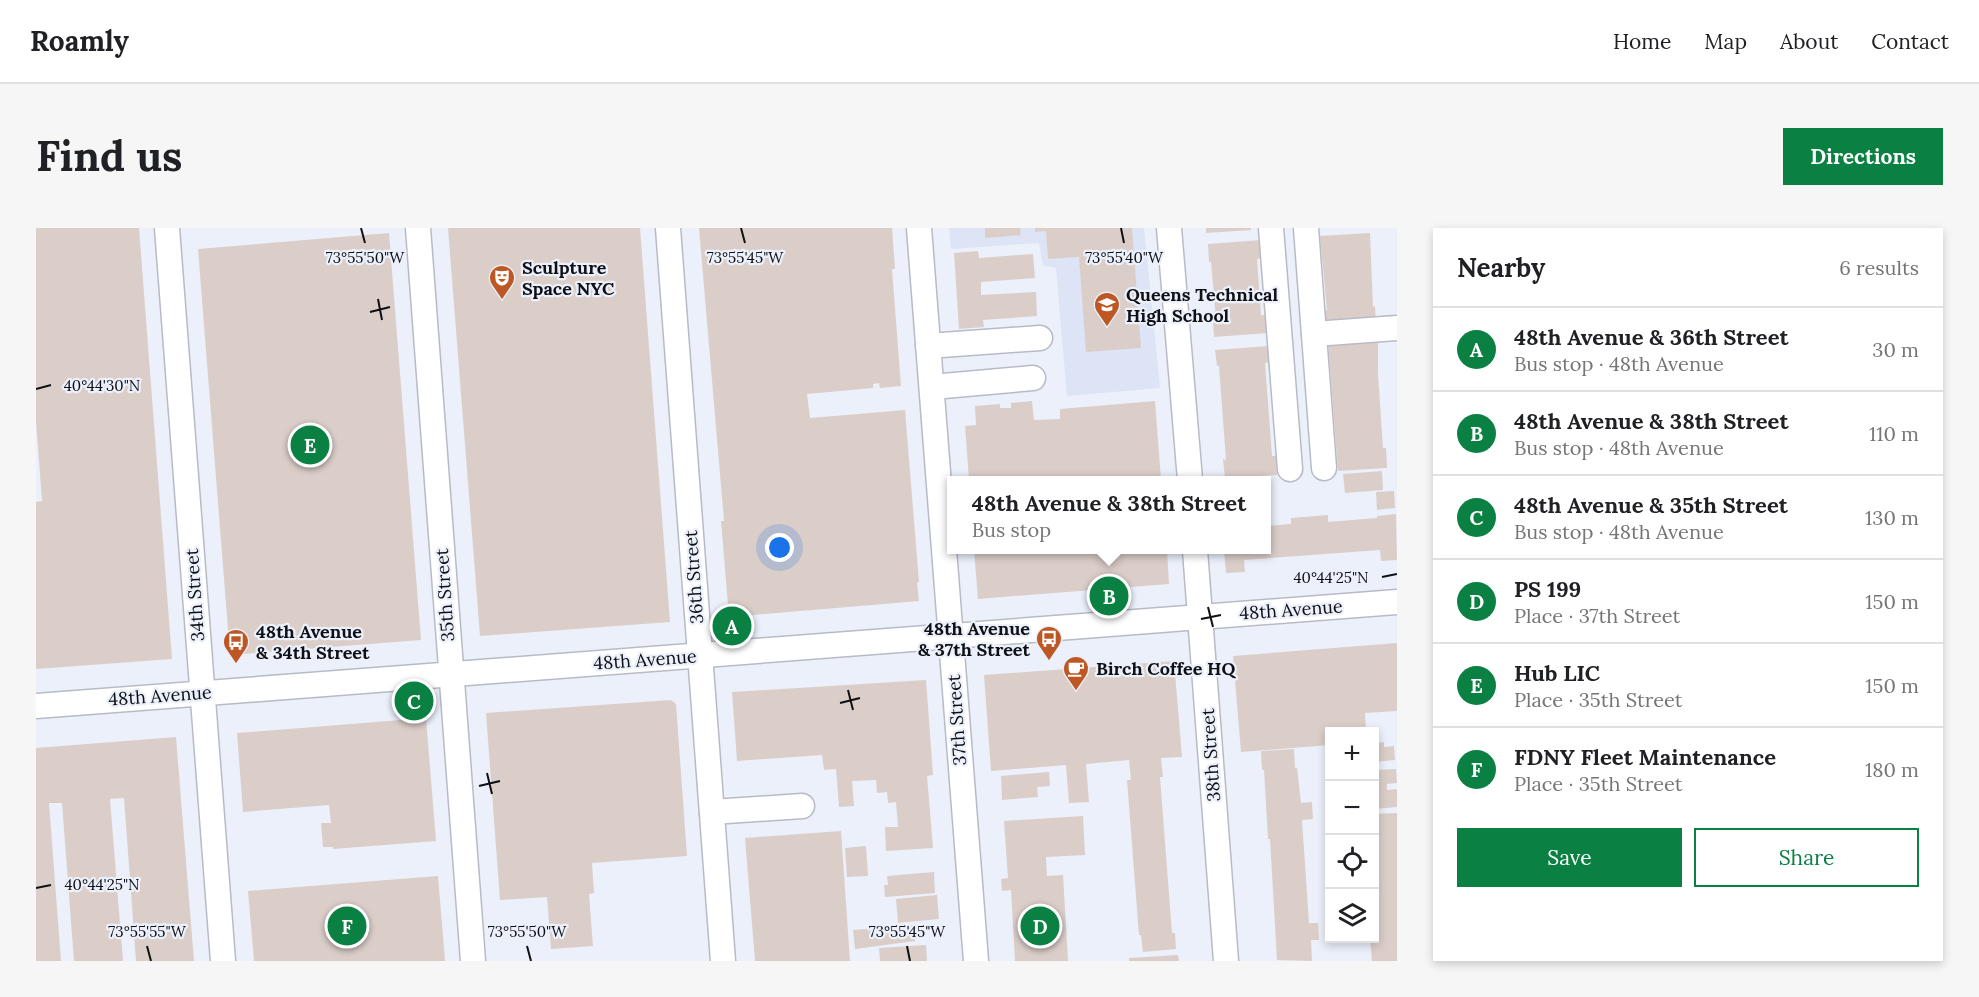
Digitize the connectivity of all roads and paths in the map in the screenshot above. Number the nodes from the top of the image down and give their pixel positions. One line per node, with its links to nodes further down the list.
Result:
1 (167, 228): 23 (street, 34th Street)
2 (418, 228): 22 (street, 35th Street)
3 (668, 228): 21 (street, 36th Street)
4 (919, 228): 11 (street, 37th Street)
5 (1169, 228): 16 (street)
6 (1271, 228): 15 (street)
7 (1306, 228): 9 (street)
8 (1397, 328): 9 (street)
9 (1314, 334): 14 (street)
10 (1040, 338): 11 (street)
11 (928, 346): 13 (street, 37th Street)
12 (1033, 378): 13 (street)
13 (932, 387): 20 (street, 37th Street)
14 (1324, 468)
15 (1290, 469)
16 (1190, 476)
17 (1195, 554): 19 (street, 38th Street)
18 (1397, 602): 19 (street, 48th Avenue)
19 (1201, 617): 20 (street, 48th Avenue); 31 (street, 38th Street)
20 (951, 636): 21 (street, 48th Avenue); 30 (street, 37th Street)
21 (700, 656): 22 (street, 48th Avenue); 26 (street, 36th Street)
22 (451, 674): 23 (street, 48th Avenue); 28 (street, 35th Street)
23 (203, 693): 24 (street, 48th Avenue); 27 (street, 34th Street)
24 (36, 706)
25 (802, 807): 26 (street)
26 (712, 812): 29 (street, 36th Street)
27 (223, 961)
28 (473, 961)
29 (723, 961)
30 (976, 961)
31 (1226, 961)

